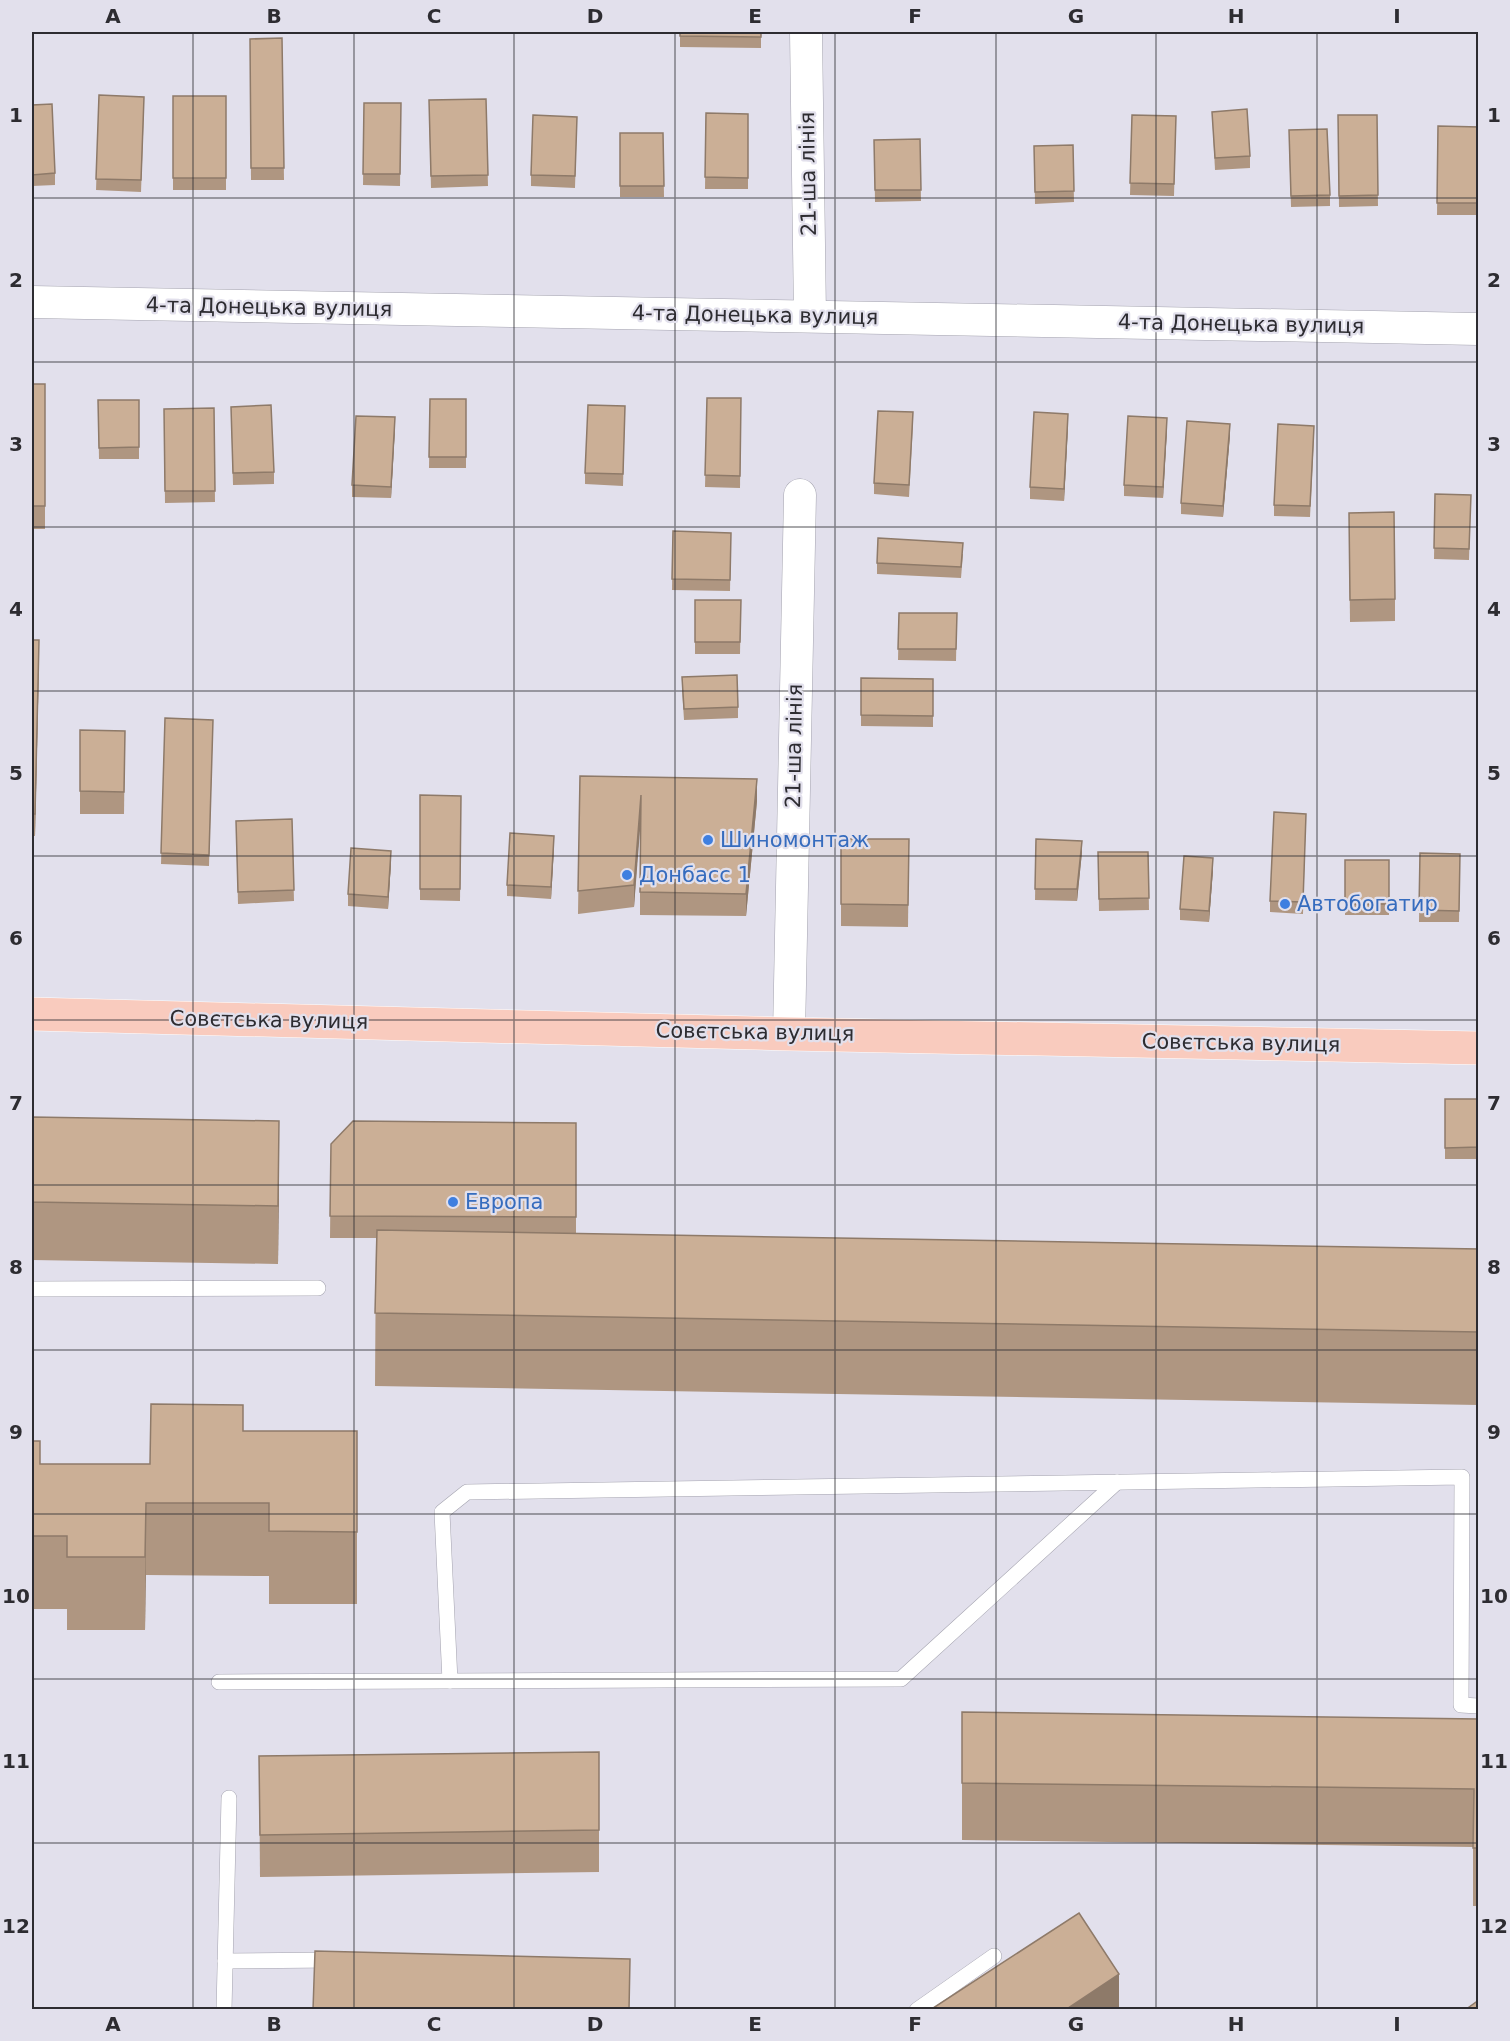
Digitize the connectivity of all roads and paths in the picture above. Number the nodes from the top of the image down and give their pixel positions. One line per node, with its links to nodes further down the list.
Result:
1 (806, 32): 3 (street, 21-ша лінія)
2 (32, 302): 3 (street, 4-та Донецька вулиця)
3 (810, 316): 4 (street, 4-та Донецька вулиця)
4 (1479, 329)
5 (800, 495): 7 (street, 21-ша лінія)
6 (32, 1014): 7 (main road, Совєтська вулиця)
7 (789, 1034): 8 (main road, Совєтська вулиця)
8 (1479, 1048)
9 (318, 1288): 10 (lane)
10 (32, 1289)
11 (1117, 1482): 12 (lane); 12 (lane); 14 (lane)
12 (450, 1681): 13 (lane)
13 (219, 1682)
14 (1479, 1706)
15 (229, 1798): 18 (lane)
16 (994, 1956): 20 (lane)
17 (353, 1960): 18 (lane)
18 (225, 1961): 19 (lane)
19 (224, 2010)
20 (917, 2010)

